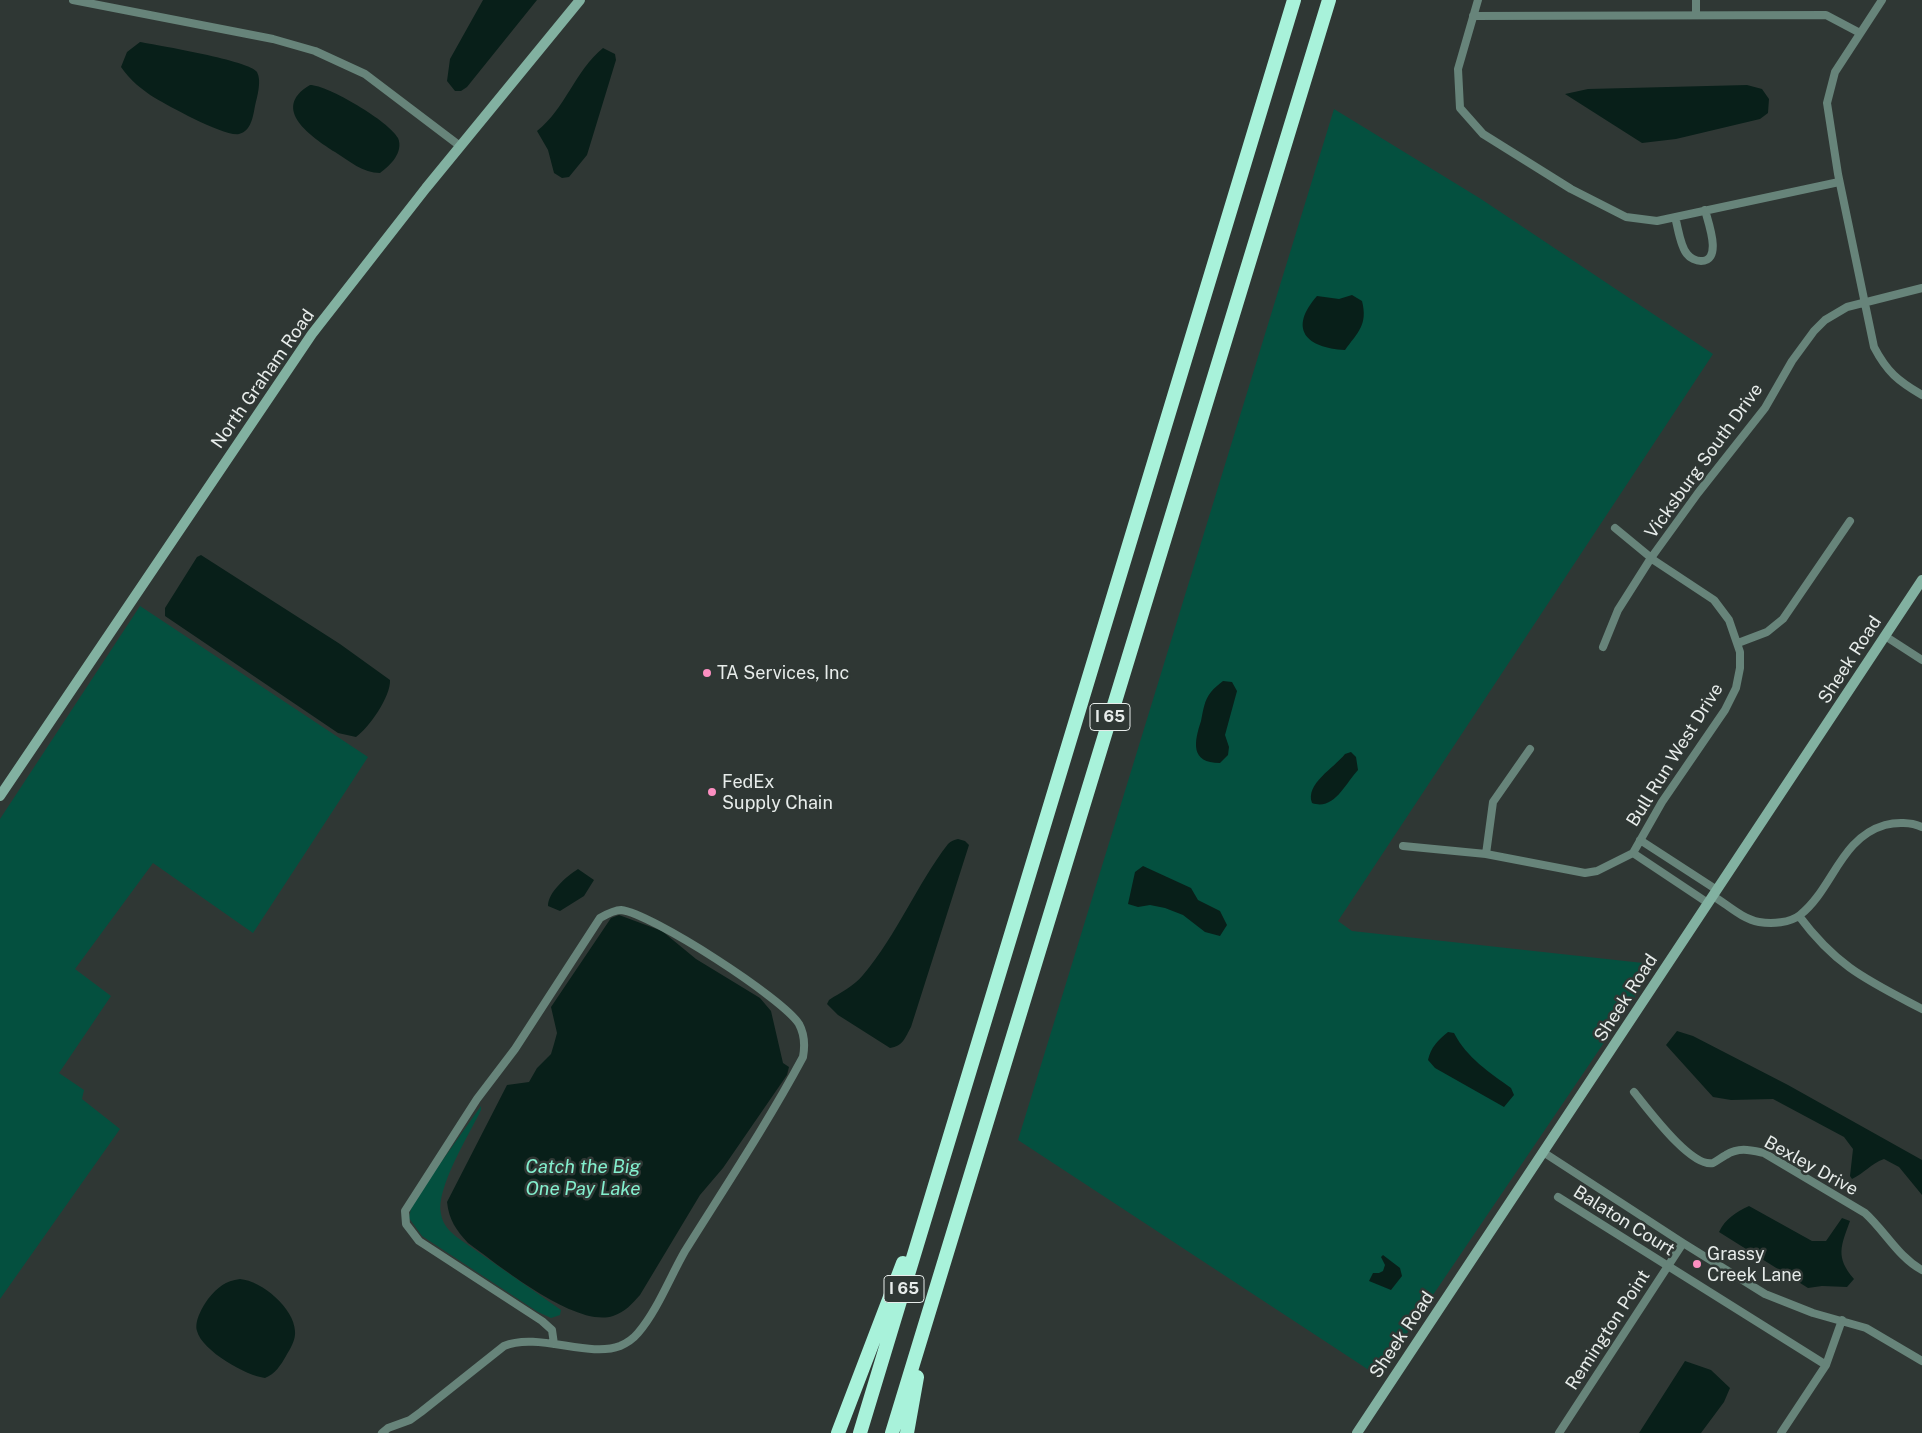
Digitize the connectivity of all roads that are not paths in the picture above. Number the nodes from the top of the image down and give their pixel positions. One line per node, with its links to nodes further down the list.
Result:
1 (73, 0): 11 (street)
2 (580, 0): 11 (street, North Graham Road)
3 (1294, 0): 37 (highway, I 65)
4 (1328, 0): 44 (highway, I 65)
5 (1478, 0): 9 (street)
6 (1696, 0): 8 (street)
7 (1882, 0): 10 (street)
8 (1696, 15): 9 (street); 10 (street)
9 (1473, 16): 14 (street)
10 (1860, 32): 12 (street)
11 (460, 146): 27 (street, North Graham Road)
12 (1839, 182): 13 (street); 16 (street)
13 (1705, 210): 14 (street); 14 (street)
14 (1675, 216)
15 (1922, 288): 16 (street, Vicksburg South Drive)
16 (1865, 303): 17 (street); 20 (street, Vicksburg South Drive)
17 (1922, 395)
18 (1850, 521): 23 (street)
19 (1615, 528): 20 (street, Bull Run West Drive)
20 (1651, 558): 23 (street, Bull Run West Drive); 24 (street, Vicksburg South Drive)
21 (1922, 580): 22 (street, Sheek Road)
22 (1885, 636): 25 (street); 33 (street, Sheek Road)
23 (1738, 643): 29 (street, Bull Run West Drive)
24 (1603, 648)
25 (1922, 660)
26 (1530, 749): 32 (street)
27 (0, 796)
28 (1922, 827): 34 (street)
29 (1640, 840): 31 (street, Bull Run West Drive); 33 (street)
30 (1403, 846): 32 (street)
31 (1633, 853): 32 (street); 33 (street)
32 (1486, 854)
33 (1713, 896): 34 (street); 38 (street, Sheek Road)
34 (1799, 916): 35 (street)
35 (1922, 1010)
36 (1634, 1092): 42 (street, Bexley Drive)
37 (948, 1145): 49 (highway); 50 (highway, I 65)
38 (1543, 1152): 40 (street); 53 (street, Sheek Road)
39 (1558, 1197): 41 (street, Balaton Court)
40 (1683, 1243): 41 (street, Remington Point); 43 (street)
41 (1667, 1267): 47 (street, Balaton Court); 54 (street, Remington Point)
42 (1922, 1270)
43 (1842, 1320): 46 (street); 47 (street)
44 (926, 1323): 51 (highway, I 65); 52 (highway)
45 (554, 1344): 45 (street); 48 (street)
46 (1922, 1361)
47 (1826, 1365): 55 (street)
48 (382, 1433)
49 (838, 1433)
50 (860, 1433)
51 (892, 1433)
52 (907, 1433)
53 (1357, 1433)
54 (1559, 1433)
55 (1781, 1433)

